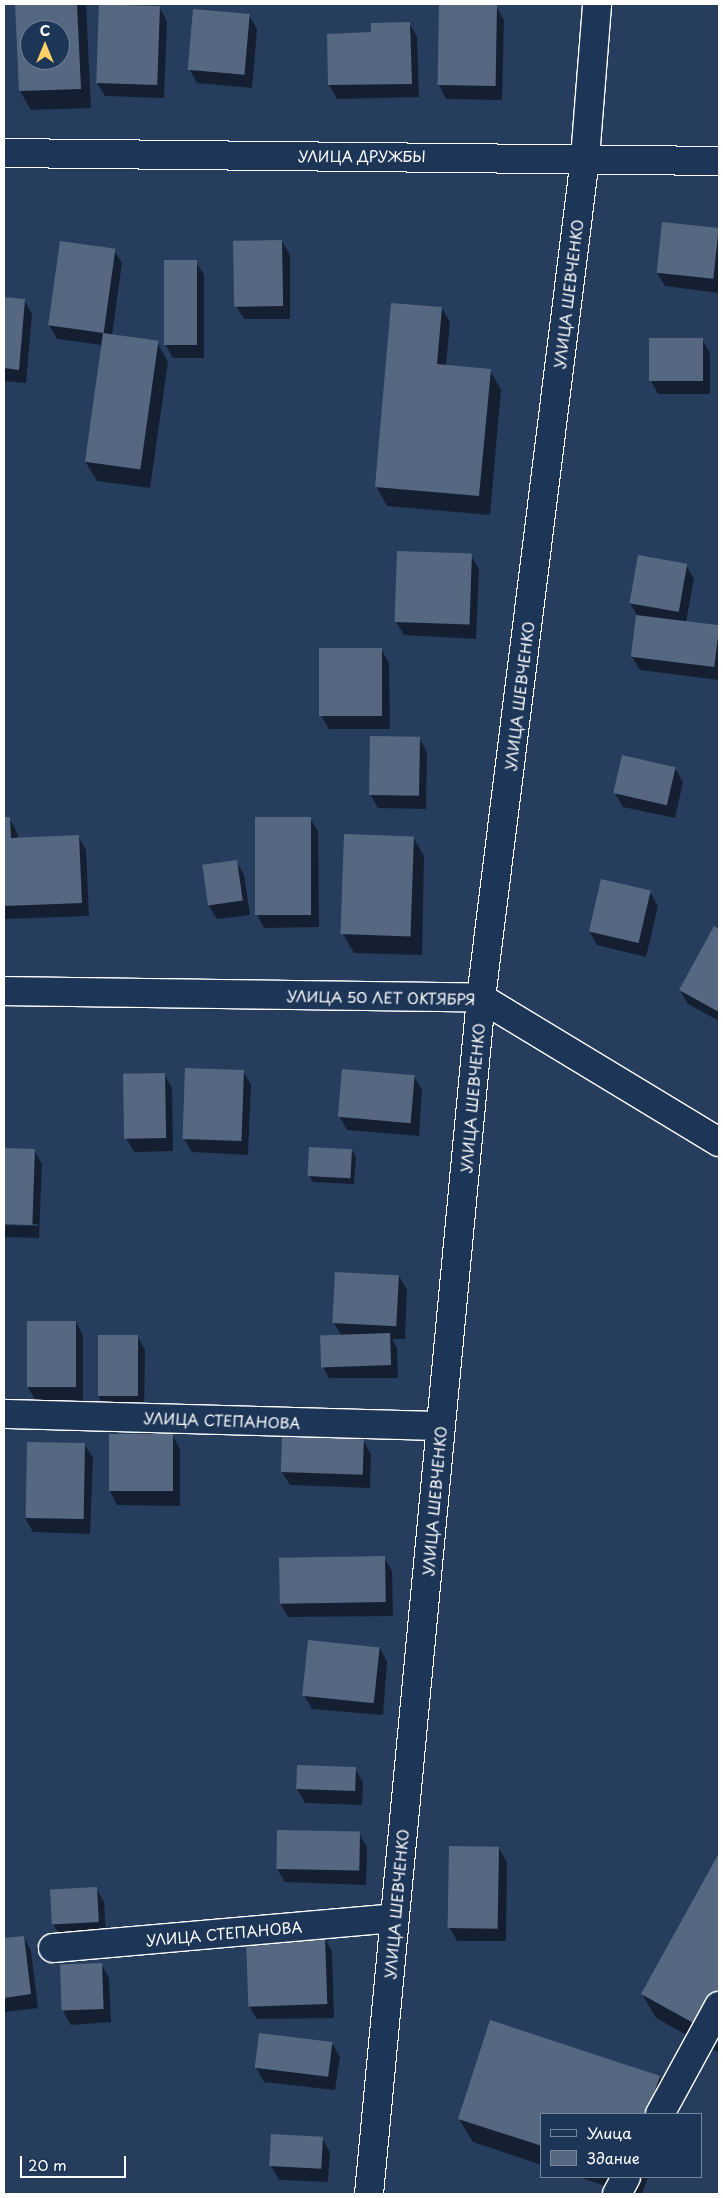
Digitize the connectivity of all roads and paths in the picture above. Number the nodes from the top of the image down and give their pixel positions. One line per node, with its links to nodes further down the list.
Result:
1 (597, 4): 3 (street, УЛИЦА ШЕВЧЕНКО)
2 (4, 153): 3 (street, УЛИЦА ДРУЖБЫ)
3 (585, 158): 4 (street, УЛИЦА ДРУЖБЫ); 6 (street, УЛИЦА ШЕВЧЕНКО)
4 (719, 161)
5 (4, 992): 6 (street, УЛИЦА 50 ЛЕТ ОКТЯБРЯ)
6 (481, 998): 7 (street, УЛИЦА 50 ЛЕТ ОКТЯБРЯ); 9 (street, УЛИЦА ШЕВЧЕНКО)
7 (719, 1142)
8 (4, 1414): 9 (street, УЛИЦА СТЕПАНОВА)
9 (441, 1426): 10 (street, УЛИЦА ШЕВЧЕНКО)
10 (395, 1918): 11 (street, УЛИЦА СТЕПАНОВА); 15 (street, УЛИЦА ШЕВЧЕНКО)
11 (53, 1948)
12 (719, 2006): 13 (street)
13 (661, 2113)
14 (625, 2178): 16 (street)
15 (369, 2194)
16 (617, 2194)

